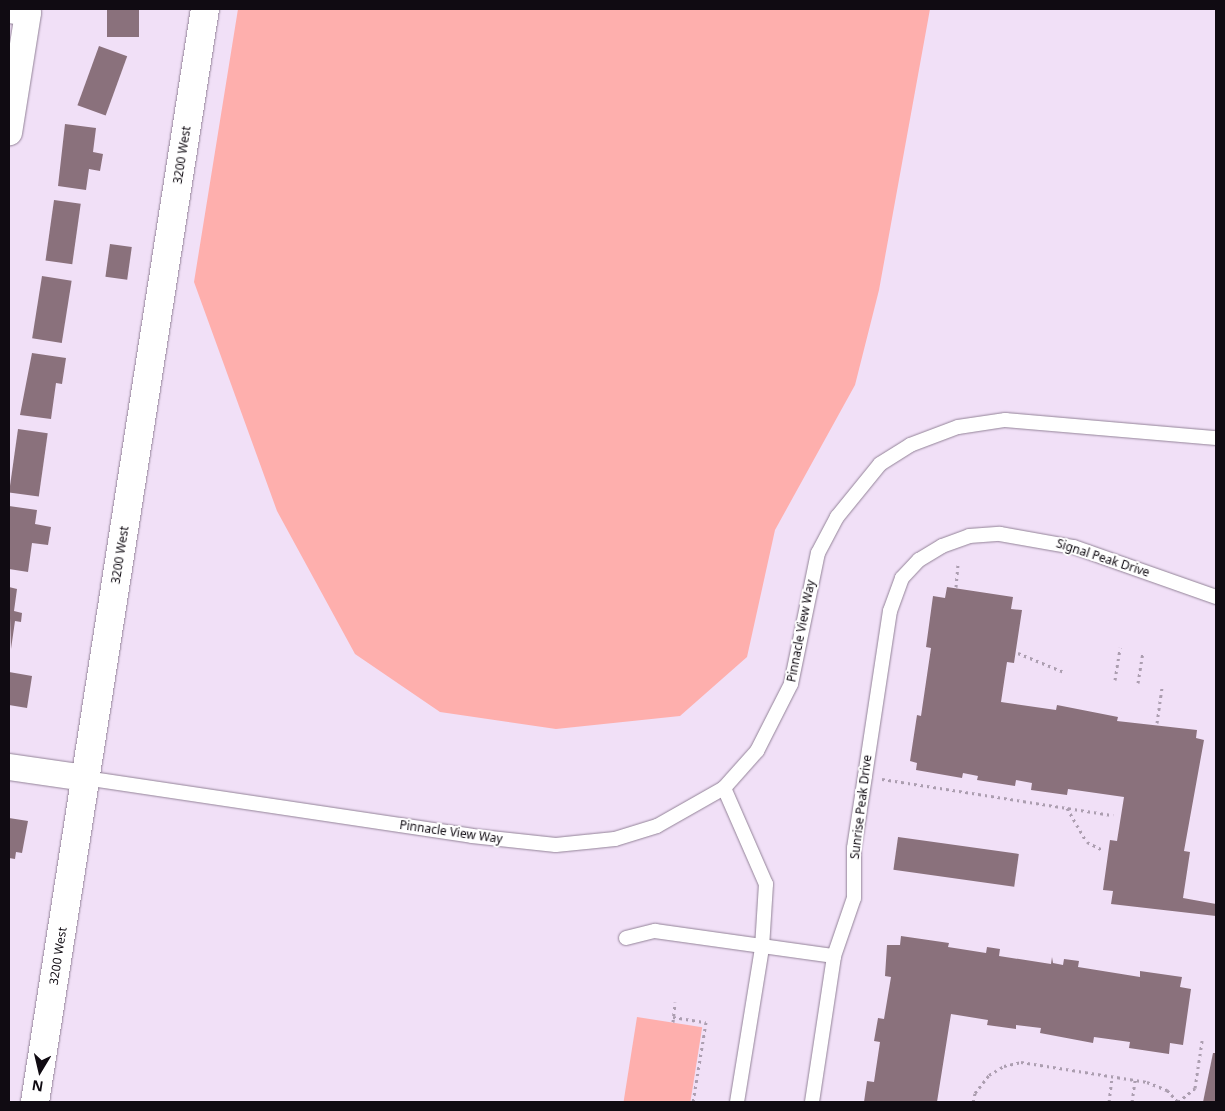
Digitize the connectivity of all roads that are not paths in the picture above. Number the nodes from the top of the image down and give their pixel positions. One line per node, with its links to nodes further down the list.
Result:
1 (205, 9): 8 (street, 3200 West)
2 (18, 12): 3 (street)
3 (9, 133)
4 (1216, 438): 9 (lane, Pinnacle View Way)
5 (930, 552): 6 (lane, Signal Peak Drive); 12 (lane, Sunrise Peak Drive)
6 (1216, 597)
7 (9, 767): 8 (street)
8 (85, 778): 9 (lane, Pinnacle View Way); 13 (street, 3200 West)
9 (724, 788): 11 (lane)
10 (626, 938): 11 (lane)
11 (762, 948): 12 (lane); 14 (lane)
12 (834, 956): 15 (lane, Sunrise Peak Drive)
13 (35, 1102)
14 (737, 1102)
15 (812, 1102)

